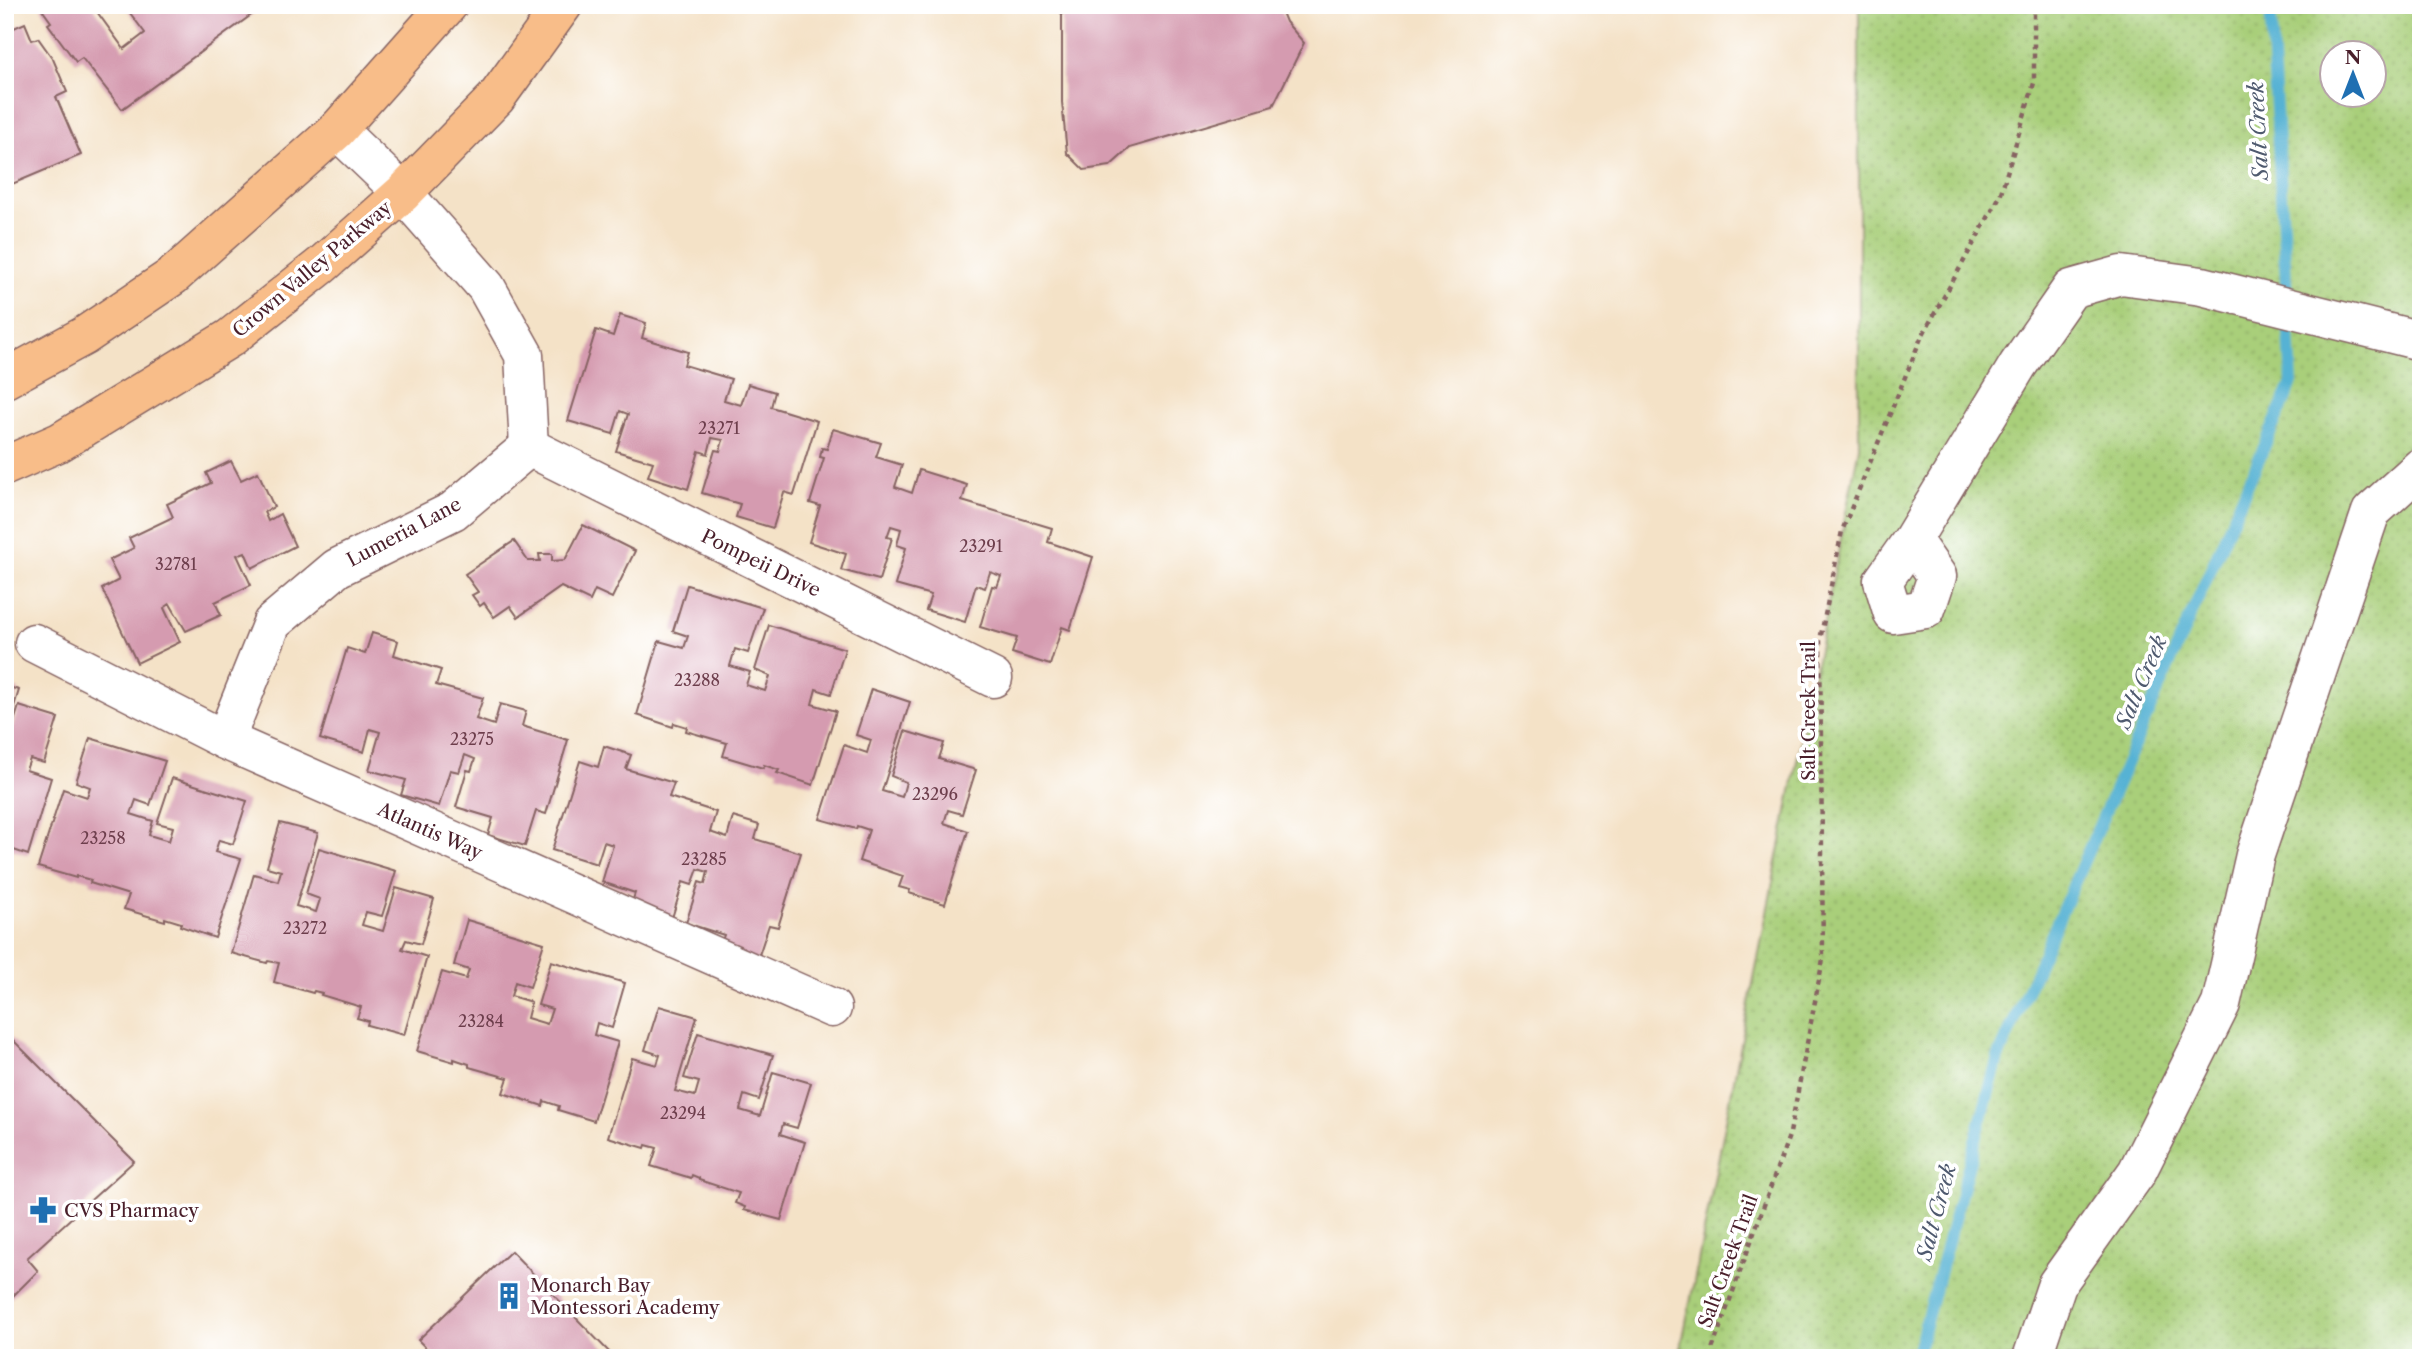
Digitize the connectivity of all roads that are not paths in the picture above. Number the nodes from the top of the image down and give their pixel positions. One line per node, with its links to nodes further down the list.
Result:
1 (449, 5): 3 (main road)
2 (563, 5): 4 (main road, Crown Valley Parkway)
3 (337, 130): 4 (street); 6 (main road)
4 (403, 193): 7 (street); 8 (main road, Crown Valley Parkway)
5 (2421, 341): 10 (street)
6 (5, 379)
7 (529, 447): 12 (street, Pompeii Drive); 13 (street, Lumeria Lane)
8 (5, 466)
9 (2421, 467): 15 (street)
10 (1912, 540)
11 (34, 643): 13 (street, Atlantis Way)
12 (993, 678)
13 (225, 740): 14 (street, Atlantis Way)
14 (832, 1008)
15 (2032, 1358)

